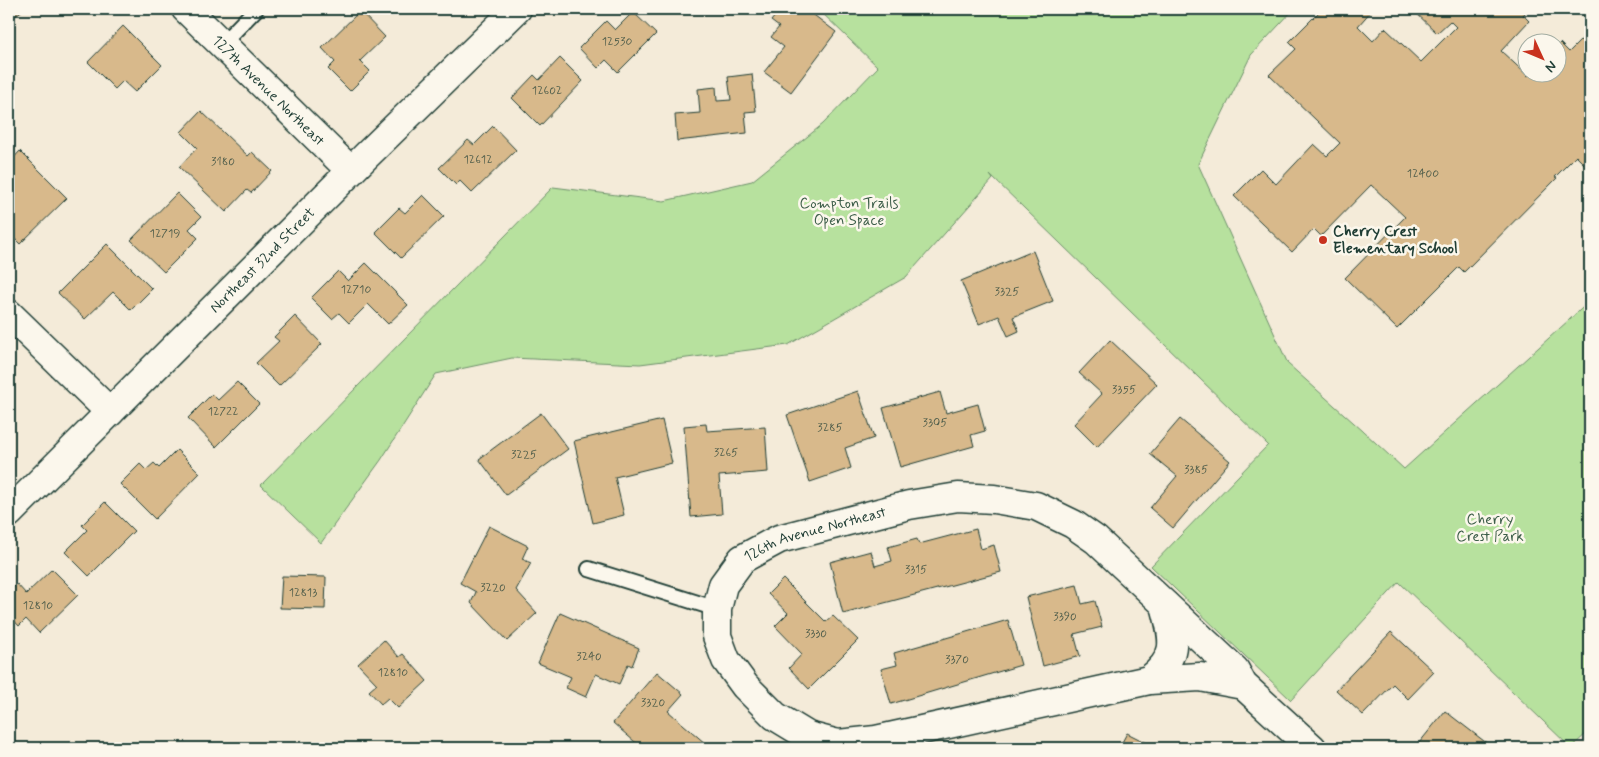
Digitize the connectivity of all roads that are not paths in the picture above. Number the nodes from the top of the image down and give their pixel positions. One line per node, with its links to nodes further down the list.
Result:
1 (186, 9): 4 (street, 127th Avenue Northeast)
2 (256, 9): 4 (lane)
3 (517, 9): 5 (street, Northeast 32nd Street)
4 (222, 44): 5 (street, 127th Avenue Northeast)
5 (351, 172): 7 (street, Northeast 32nd Street)
6 (9, 314): 7 (street)
7 (110, 412): 8 (street, Northeast 32nd Street)
8 (9, 513)
9 (589, 569): 11 (lane)
10 (1165, 606): 11 (street, 126th Avenue Northeast); 12 (street); 13 (street, 126th Avenue Northeast)
11 (717, 609): 12 (street, 126th Avenue Northeast)
12 (1148, 680): 13 (street, 126th Avenue Northeast)
13 (1243, 685): 14 (street, 126th Avenue Northeast)
14 (1312, 748)

